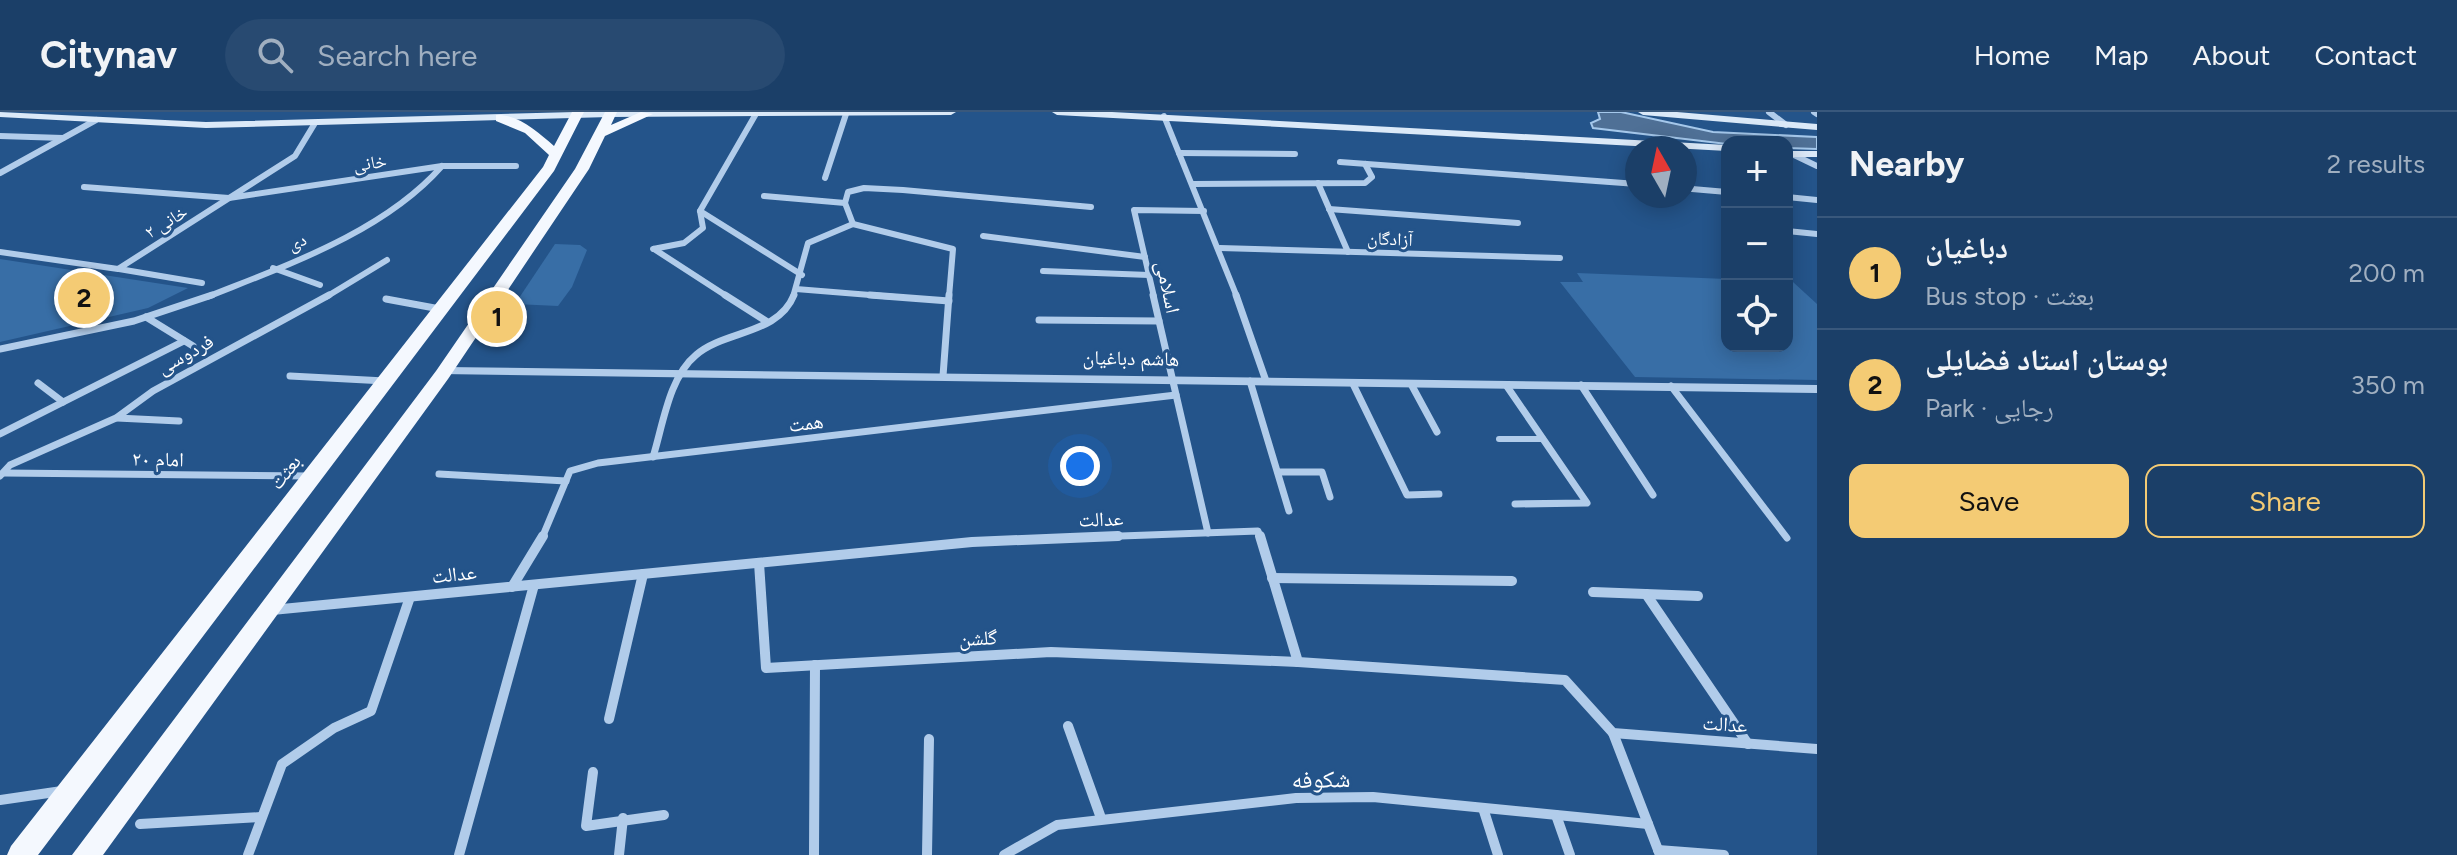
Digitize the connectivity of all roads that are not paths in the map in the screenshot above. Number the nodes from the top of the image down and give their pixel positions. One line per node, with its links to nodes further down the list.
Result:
1 (414, 112): 17 (main road)
2 (757, 112): 3 (main road); 10 (main road); 50 (street)
3 (804, 112): 11 (main road)
4 (951, 112): 11 (main road)
5 (1057, 112): 12 (main road)
6 (1643, 112): 13 (main road)
7 (1769, 112): 19 (street)
8 (578, 113): 14 (main road); 16 (main road); 28 (main road, بعثت)
9 (0, 114): 15 (main road)
10 (647, 114): 16 (main road); 16 (main road)
11 (846, 114): 36 (street)
12 (1164, 116): 23 (main road); 24 (street)
13 (1712, 116): 19 (main road)
14 (500, 118): 17 (main road); 28 (main road)
15 (96, 120): 18 (main road); 22 (street)
16 (608, 120): 81 (main road)
17 (391, 122): 18 (main road)
18 (315, 123): 44 (street, خانی ۲)
19 (1786, 125): 20 (main road)
20 (1817, 127)
21 (0, 136): 22 (street)
22 (63, 138): 35 (street)
23 (1721, 148)
24 (1179, 153): 25 (street); 39 (street)
25 (1295, 154)
26 (1793, 154): 27 (main road)
27 (1817, 154)
28 (556, 155): 73 (main road, بعثت)
29 (1793, 155): 34 (street)
30 (1340, 162): 31 (street)
31 (1365, 164): 37 (street); 38 (street)
32 (442, 166): 33 (street, خانی); 44 (street, خانی); 63 (street, دی)
33 (516, 166)
34 (1817, 166)
35 (0, 173)
36 (825, 178)
37 (1318, 183): 39 (street); 49 (street)
38 (1625, 183)
39 (1193, 184): 51 (street)
40 (84, 187): 44 (street)
41 (1697, 189): 42 (street)
42 (1721, 191)
43 (764, 196): 47 (street)
44 (229, 198): 64 (street, خانی ۲)
45 (1793, 198): 46 (street)
46 (1817, 200)
47 (845, 203): 48 (street); 53 (street)
48 (1091, 207)
49 (1329, 209): 52 (street); 59 (street)
50 (700, 211): 66 (street); 76 (street)
51 (1204, 211): 57 (street); 60 (street, اسلامی)
52 (1518, 223)
53 (853, 224): 66 (street); 72 (street)
54 (1793, 232): 55 (street)
55 (1817, 234)
56 (983, 236): 60 (street)
57 (1220, 248): 59 (street, آزادگان); 88 (street)
58 (0, 252): 64 (street)
59 (1348, 252): 61 (street, آزادگان)
60 (1145, 257): 67 (street, اسلامی)
61 (1560, 258)
62 (387, 260): 98 (street, فردوسی)
63 (272, 268): 69 (street); 74 (street, دی)
64 (118, 269): 68 (street)
65 (1043, 271): 67 (street)
66 (802, 275): 70 (street)
67 (1149, 275): 77 (street, اسلامی)
68 (202, 283)
69 (320, 285)
70 (796, 289): 72 (street); 76 (street)
71 (386, 299): 73 (street)
72 (949, 301): 84 (street)
73 (440, 309): 86 (main road, بعثت)
74 (146, 317): 78 (street); 80 (street, دی)
75 (1039, 320): 77 (street)
76 (766, 321): 82 (street)
77 (1159, 321): 85 (street, اسلامی)
78 (184, 341): 79 (street); 97 (street)
79 (193, 346)
80 (0, 349)
81 (445, 371): 82 (street, هاشم دباغیان); 127 (main road)
82 (681, 374): 84 (street, هاشم دباغیان); 104 (street)
83 (290, 376): 86 (street)
84 (943, 376): 85 (street, هاشم دباغیان)
85 (1173, 379): 87 (street, هاشم دباغیان); 96 (street, اسلامی)
86 (385, 381): 108 (main road, بعثت)
87 (1250, 381): 88 (street, هاشم دباغیان); 105 (street)
88 (1266, 381): 90 (street, هاشم دباغیان)
89 (38, 383): 97 (street)
90 (1353, 384): 91 (street, هاشم دباغیان); 110 (street)
91 (1411, 384): 92 (street, هاشم دباغیان); 100 (street)
92 (1506, 385): 93 (street, هاشم دباغیان); 103 (street)
93 (1581, 385): 94 (street, هاشم دباغیان); 111 (street)
94 (1671, 386): 95 (street, هاشم دباغیان); 116 (street)
95 (1817, 389)
96 (1176, 395): 104 (street, همت); 115 (street, اسلامی)
97 (63, 402): 101 (street)
98 (116, 418): 99 (street); 106 (street, فردوسی)
99 (179, 421)
100 (1437, 432)
101 (0, 434)
102 (1499, 439): 103 (lane)
103 (1543, 439): 113 (street)
104 (653, 457): 109 (street, همت)
105 (1278, 472): 112 (street); 114 (street)
106 (2, 474): 108 (street, امام ۲۰)
107 (439, 474): 109 (street)
108 (312, 476): 137 (main road, بعثت)
109 (566, 481): 122 (street)
110 (1439, 494)
111 (1653, 495)
112 (1330, 497)
113 (1515, 504)
114 (1289, 511)
115 (1208, 533): 117 (street, عدالت); 119 (street, عدالت)
116 (1787, 538)
117 (759, 563): 118 (street, عدالت); 129 (street, گلشن)
118 (643, 574): 121 (street, عدالت); 130 (street)
119 (1272, 578): 120 (street); 128 (street, عدالت)
120 (1512, 581)
121 (534, 585): 122 (street, عدالت); 151 (street)
122 (512, 587): 126 (street, عدالت)
123 (1593, 592): 124 (street)
124 (1646, 594): 125 (street); 134 (street)
125 (1698, 596)
126 (410, 597): 127 (street, عدالت); 142 (street)
127 (267, 611): 149 (main road)
128 (1298, 662): 129 (street, گلشن); 132 (street)
129 (815, 665): 153 (street)
130 (609, 719)
131 (1068, 726): 144 (street)
132 (1613, 733): 134 (street, عدالت); 146 (street)
133 (929, 739): 154 (street)
134 (1748, 744): 135 (street, عدالت)
135 (1817, 749)
136 (593, 772): 143 (street)
137 (71, 790): 138 (street); 148 (main road, بعثت)
138 (0, 800)
139 (1483, 808): 141 (street, شکوفه); 144 (street, شکوفه); 156 (street)
140 (664, 815): 143 (street)
141 (1556, 815): 146 (street, شکوفه); 157 (street)
142 (261, 817): 145 (street); 150 (street)
143 (623, 818): 152 (street)
144 (1101, 818): 155 (street, شکوفه)
145 (140, 824)
146 (1648, 824): 147 (street)
147 (1659, 852): 158 (street)
148 (21, 855)
149 (86, 855)
150 (248, 855)
151 (459, 855)
152 (619, 855)
153 (814, 855)
154 (927, 855)
155 (1004, 855)
156 (1498, 855)
157 (1570, 855)
158 (1724, 855)

